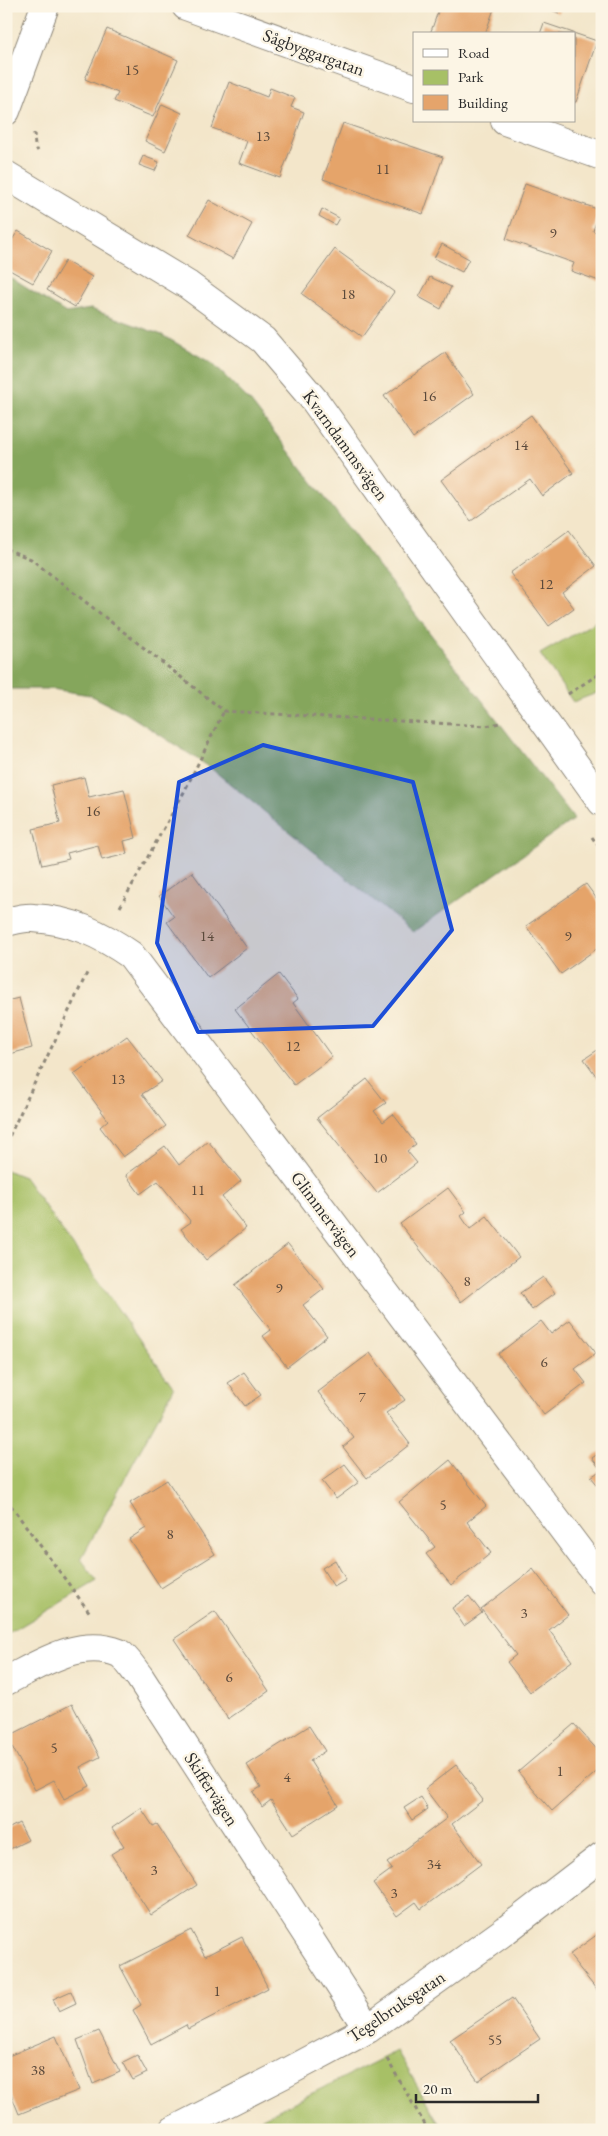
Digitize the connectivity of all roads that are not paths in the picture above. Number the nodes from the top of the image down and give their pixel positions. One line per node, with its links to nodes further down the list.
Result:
1 (45, 6): 4 (street)
2 (186, 6): 3 (street, Sågbyggargatan)
3 (413, 88)
4 (6, 111)
5 (508, 122): 6 (street)
6 (602, 156)
7 (6, 175): 8 (street, Kvarndammsvägen)
8 (602, 802)
9 (6, 922): 10 (street, Glimmervägen)
10 (602, 1581)
11 (6, 1681): 13 (street, Skiffervägen)
12 (602, 1856): 13 (street, Tegelbruksgatan)
13 (375, 2040): 14 (street, Tegelbruksgatan)
14 (174, 2130)

